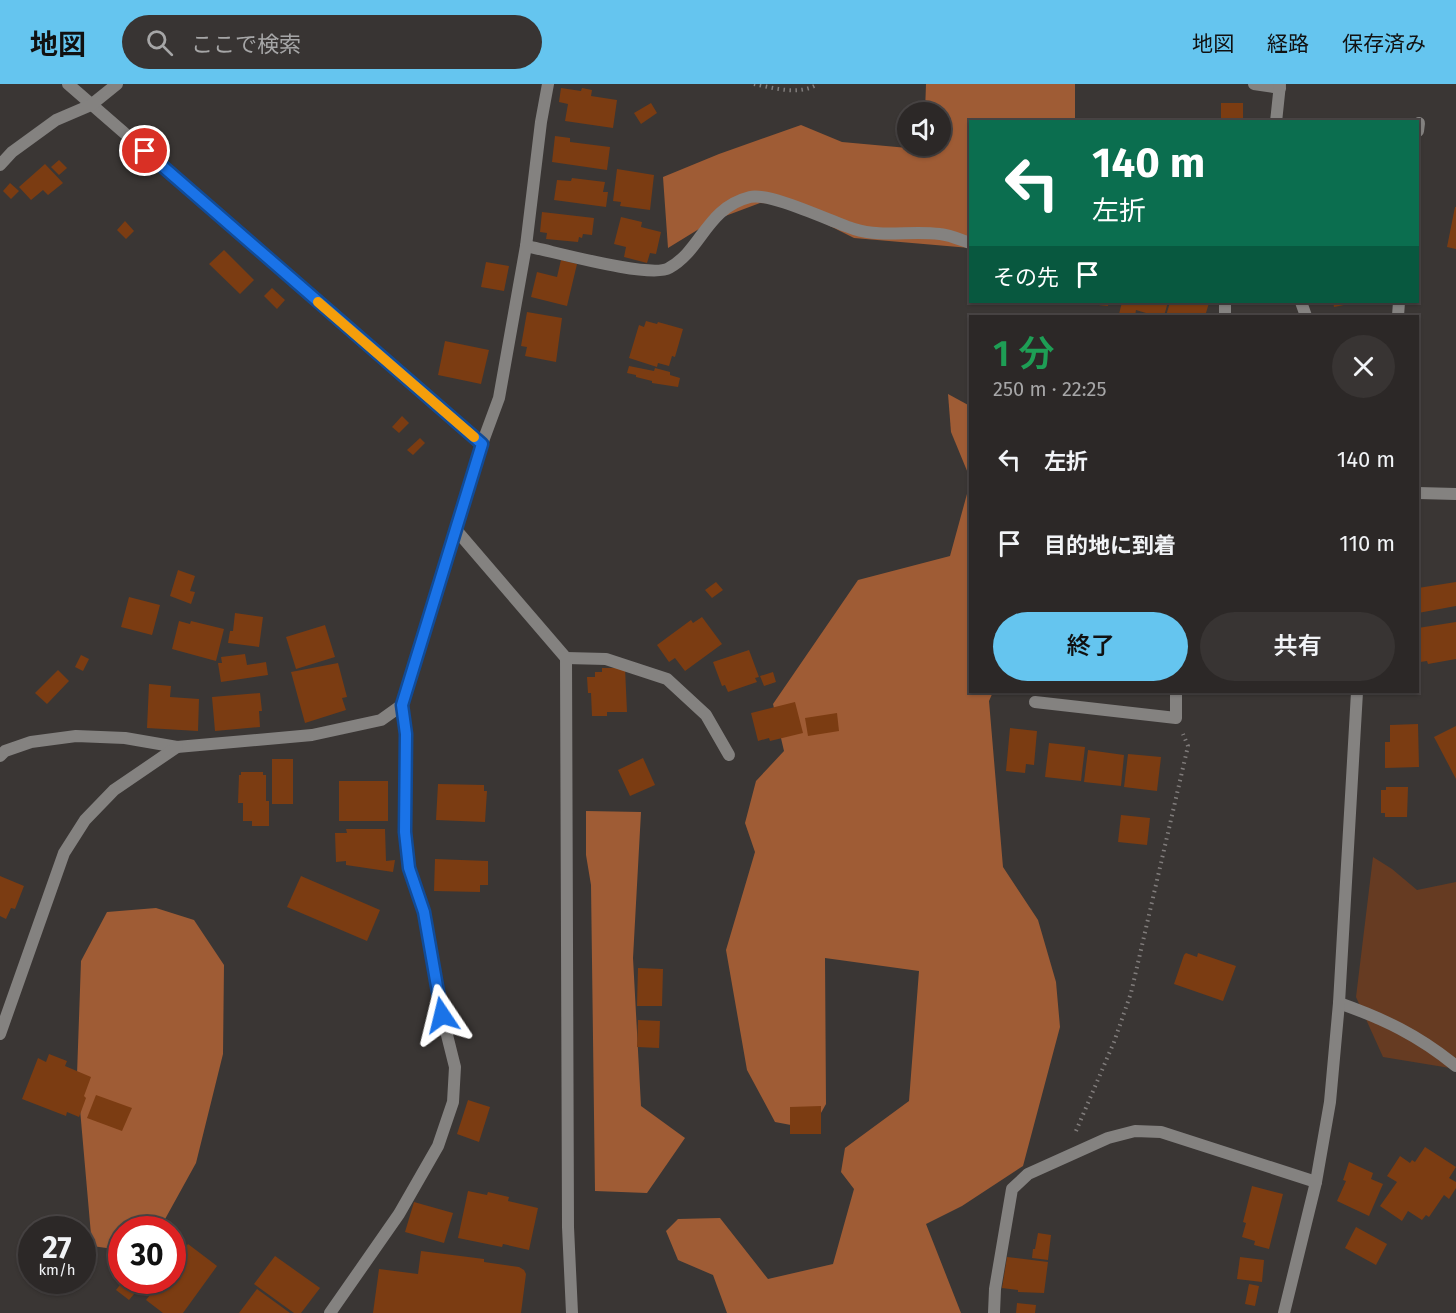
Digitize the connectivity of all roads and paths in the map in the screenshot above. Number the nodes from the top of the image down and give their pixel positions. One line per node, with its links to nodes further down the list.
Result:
1 (69, 84): 8 (street)
2 (117, 84): 8 (street)
3 (548, 84): 12 (street)
4 (754, 84): 5 (path)
5 (818, 84)
6 (1254, 84): 7 (street)
7 (1280, 86): 9 (street)
8 (92, 105): 10 (street); 13 (street)
9 (1276, 120)
10 (0, 165)
11 (969, 243): 12 (street)
12 (526, 246): 13 (street)
13 (482, 444): 16 (street)
14 (1419, 493): 15 (street)
15 (1456, 494)
16 (457, 531): 17 (street); 21 (street)
17 (566, 658): 24 (street); 32 (street)
18 (1176, 693): 22 (street)
19 (1357, 693): 26 (street)
20 (1035, 702): 22 (street)
21 (402, 705): 23 (street); 31 (street)
22 (1176, 718): 29 (path)
23 (177, 747): 25 (street); 27 (street)
24 (729, 755)
25 (0, 756)
26 (1339, 1003): 28 (street); 30 (street)
27 (0, 1034)
28 (1456, 1066)
29 (1074, 1153): 30 (street); 33 (street)
30 (1316, 1182): 34 (street)
31 (330, 1313)
32 (572, 1313)
33 (994, 1313)
34 (1284, 1313)

